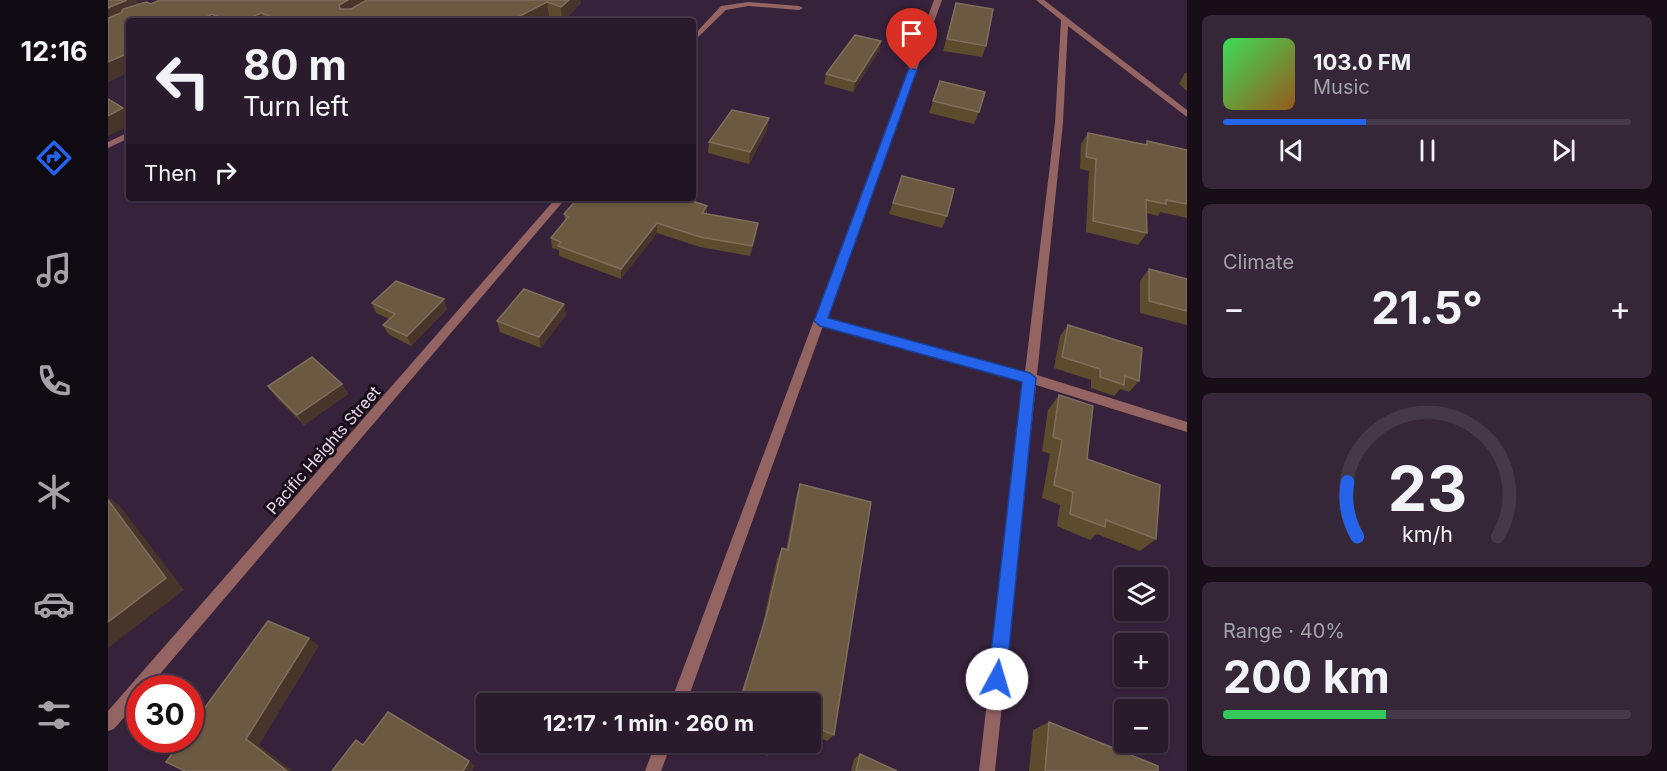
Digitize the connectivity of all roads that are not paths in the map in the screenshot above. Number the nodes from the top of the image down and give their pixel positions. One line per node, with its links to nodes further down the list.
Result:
1 (938, 0): 10 (street)
2 (1040, 0): 4 (street)
3 (799, 8): 5 (street)
4 (1065, 19): 6 (street); 11 (street)
5 (696, 37)
6 (1187, 114)
7 (126, 136): 8 (street)
8 (108, 145)
9 (558, 201): 14 (street, Pacific Heights Street)
10 (820, 321): 11 (street); 13 (street)
11 (1030, 378): 12 (street); 17 (street)
12 (1187, 427)
13 (682, 693)
14 (108, 723)
15 (660, 753): 16 (street)
16 (653, 771)
17 (987, 771)

